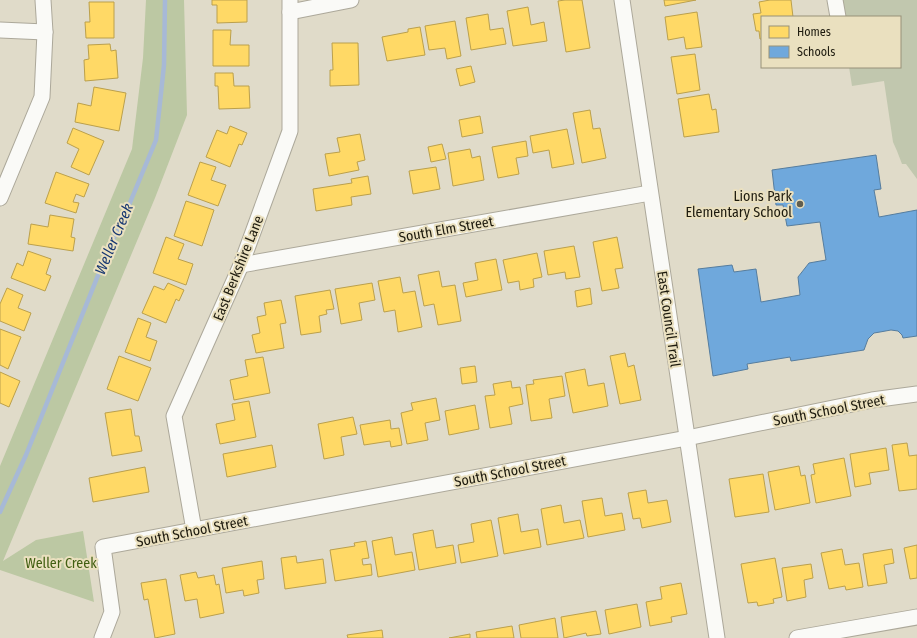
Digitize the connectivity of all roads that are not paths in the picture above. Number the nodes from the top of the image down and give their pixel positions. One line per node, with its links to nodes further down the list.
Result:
1 (43, 0): 8 (street)
2 (351, 0): 5 (street)
3 (622, 0): 9 (street, East Council Trail)
4 (835, 0): 6 (street)
5 (290, 6): 11 (street, East Berkshire Lane)
6 (838, 16)
7 (0, 30): 8 (street)
8 (45, 32): 10 (street)
9 (650, 193): 11 (street, South Elm Street); 13 (street, East Council Trail)
10 (0, 198)
11 (241, 265): 14 (street, East Berkshire Lane)
12 (917, 394): 13 (street, South School Street)
13 (686, 438): 14 (street, South School Street); 17 (street, East Council Trail)
14 (194, 530): 16 (street, South School Street)
15 (917, 617): 18 (street)
16 (102, 638)
17 (717, 638)
18 (797, 638)

